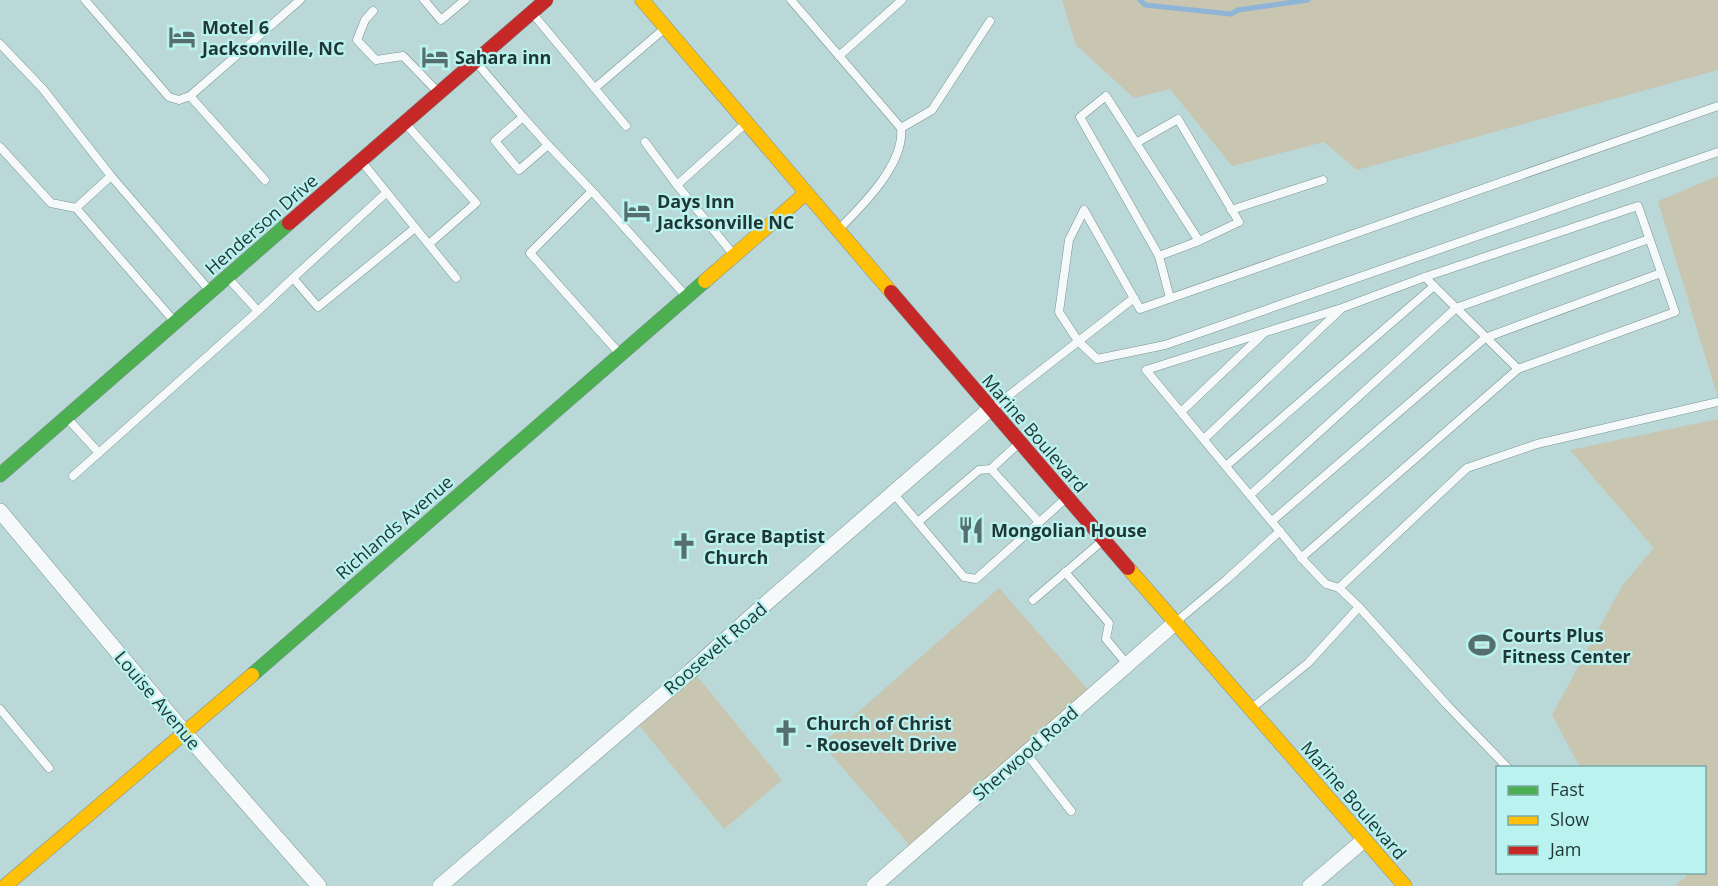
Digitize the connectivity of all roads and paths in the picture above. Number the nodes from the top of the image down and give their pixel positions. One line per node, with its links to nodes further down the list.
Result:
1 (85, 0): 18 (lane)
2 (300, 0): 18 (lane)
3 (424, 0): 4 (lane)
4 (465, 0)
5 (546, 0): 10 (main road, Henderson Drive)
6 (642, 0): 12 (main road, Marine Boulevard)
7 (791, 0): 14 (lane)
8 (902, 0): 14 (lane)
9 (373, 11): 17 (lane)
10 (532, 12): 15 (main road, Henderson Drive); 16 (lane)
11 (990, 21): 24 (lane)
12 (665, 28): 16 (lane); 22 (main road, Marine Boulevard)
13 (0, 44): 31 (lane)
14 (839, 56): 24 (lane)
15 (475, 61): 17 (main road, Henderson Drive); 20 (lane)
16 (595, 88): 23 (lane)
17 (439, 93): 21 (main road, Henderson Drive)
18 (190, 96): 32 (lane)
19 (1718, 106): 56 (lane)
20 (523, 117): 27 (lane); 27 (lane)
21 (405, 123): 30 (main road, Henderson Drive); 44 (lane)
22 (746, 123): 34 (lane); 37 (main road, Marine Boulevard)
23 (626, 126)
24 (902, 128): 41 (lane)
25 (645, 142): 34 (lane)
26 (1136, 143): 39 (lane); 43 (lane); 46 (lane)
27 (548, 145): 35 (lane)
28 (0, 147): 38 (lane)
29 (1718, 152): 63 (lane)
30 (361, 161): 36 (lane); 48 (main road, Henderson Drive)
31 (111, 176): 38 (lane); 53 (lane)
32 (265, 180)
33 (1323, 180): 39 (lane)
34 (677, 185): 45 (lane)
35 (592, 191): 54 (lane); 64 (lane)
36 (386, 193): 40 (lane); 51 (lane)
37 (806, 193): 41 (main road, Marine Boulevard); 45 (main road, Richlands Avenue)
38 (76, 208): 60 (lane)
39 (1231, 210): 43 (lane)
40 (415, 228): 44 (lane); 51 (lane)
41 (838, 231): 67 (main road, Marine Boulevard)
42 (1649, 239): 47 (lane); 49 (lane); 58 (lane)
43 (1198, 241): 46 (lane)
44 (429, 244): 50 (lane)
45 (734, 255): 54 (main road, Richlands Avenue)
46 (1159, 256): 56 (lane)
47 (1661, 273): 62 (lane); 65 (lane)
48 (227, 277): 53 (main road, Henderson Drive); 59 (lane)
49 (1425, 277): 52 (lane); 57 (lane)
50 (456, 278)
51 (293, 279): 59 (lane)
52 (1434, 286): 58 (lane); 73 (lane)
53 (211, 292): 60 (main road, Henderson Drive)
54 (687, 296): 64 (main road, Richlands Avenue)
55 (1134, 298): 56 (lane); 63 (lane); 63 (lane)
56 (1170, 298)
57 (1342, 308): 61 (lane); 70 (lane)
58 (1456, 308): 62 (lane); 78 (lane)
59 (258, 311): 72 (lane)
60 (176, 322): 69 (main road, Henderson Drive)
61 (1265, 332): 68 (lane); 68 (lane)
62 (1485, 338): 65 (lane); 81 (lane)
63 (1078, 341): 67 (lane)
64 (620, 354): 95 (main road, Richlands Avenue)
65 (1518, 369): 86 (lane)
66 (1718, 402): 88 (lane)
67 (990, 409): 71 (main road, Marine Boulevard); 77 (street, Roosevelt Road)
68 (1181, 412): 70 (lane)
69 (67, 417): 72 (lane); 75 (main road, Henderson Drive)
70 (1204, 440): 73 (lane)
71 (1020, 443): 74 (lane); 79 (main road, Marine Boulevard)
72 (99, 453): 76 (lane)
73 (1226, 466): 78 (lane)
74 (991, 469): 82 (lane); 83 (lane)
75 (0, 475)
76 (73, 476)
77 (893, 493): 82 (lane); 103 (street, Roosevelt Road)
78 (1250, 495): 81 (lane)
79 (1067, 497): 83 (lane); 85 (main road, Marine Boulevard)
80 (0, 511): 95 (street, Louise Avenue)
81 (1272, 521): 84 (lane)
82 (918, 522): 83 (lane)
83 (1039, 522)
84 (1280, 531): 86 (lane); 91 (lane)
85 (1104, 540): 87 (lane); 91 (main road, Marine Boulevard)
86 (1301, 558): 88 (lane)
87 (1065, 572): 89 (lane); 92 (lane)
88 (1339, 588): 90 (lane)
89 (1033, 600)
90 (1359, 607): 94 (lane); 97 (lane)
91 (1176, 622): 92 (street, Sherwood Road); 94 (main road, Marine Boulevard)
92 (1127, 664): 96 (street, Sherwood Road)
93 (0, 709): 98 (lane)
94 (1251, 709): 100 (main road, Marine Boulevard)
95 (185, 733): 101 (main road, Richlands Avenue); 102 (street, Louise Avenue)
96 (1025, 753): 99 (lane); 104 (street, Sherwood Road)
97 (1506, 766)
98 (49, 768)
99 (1071, 811)
100 (1364, 840): 105 (street); 106 (main road, Marine Boulevard)
101 (5, 886)
102 (319, 886)
103 (440, 886)
104 (874, 886)
105 (1310, 886)
106 (1404, 886)

